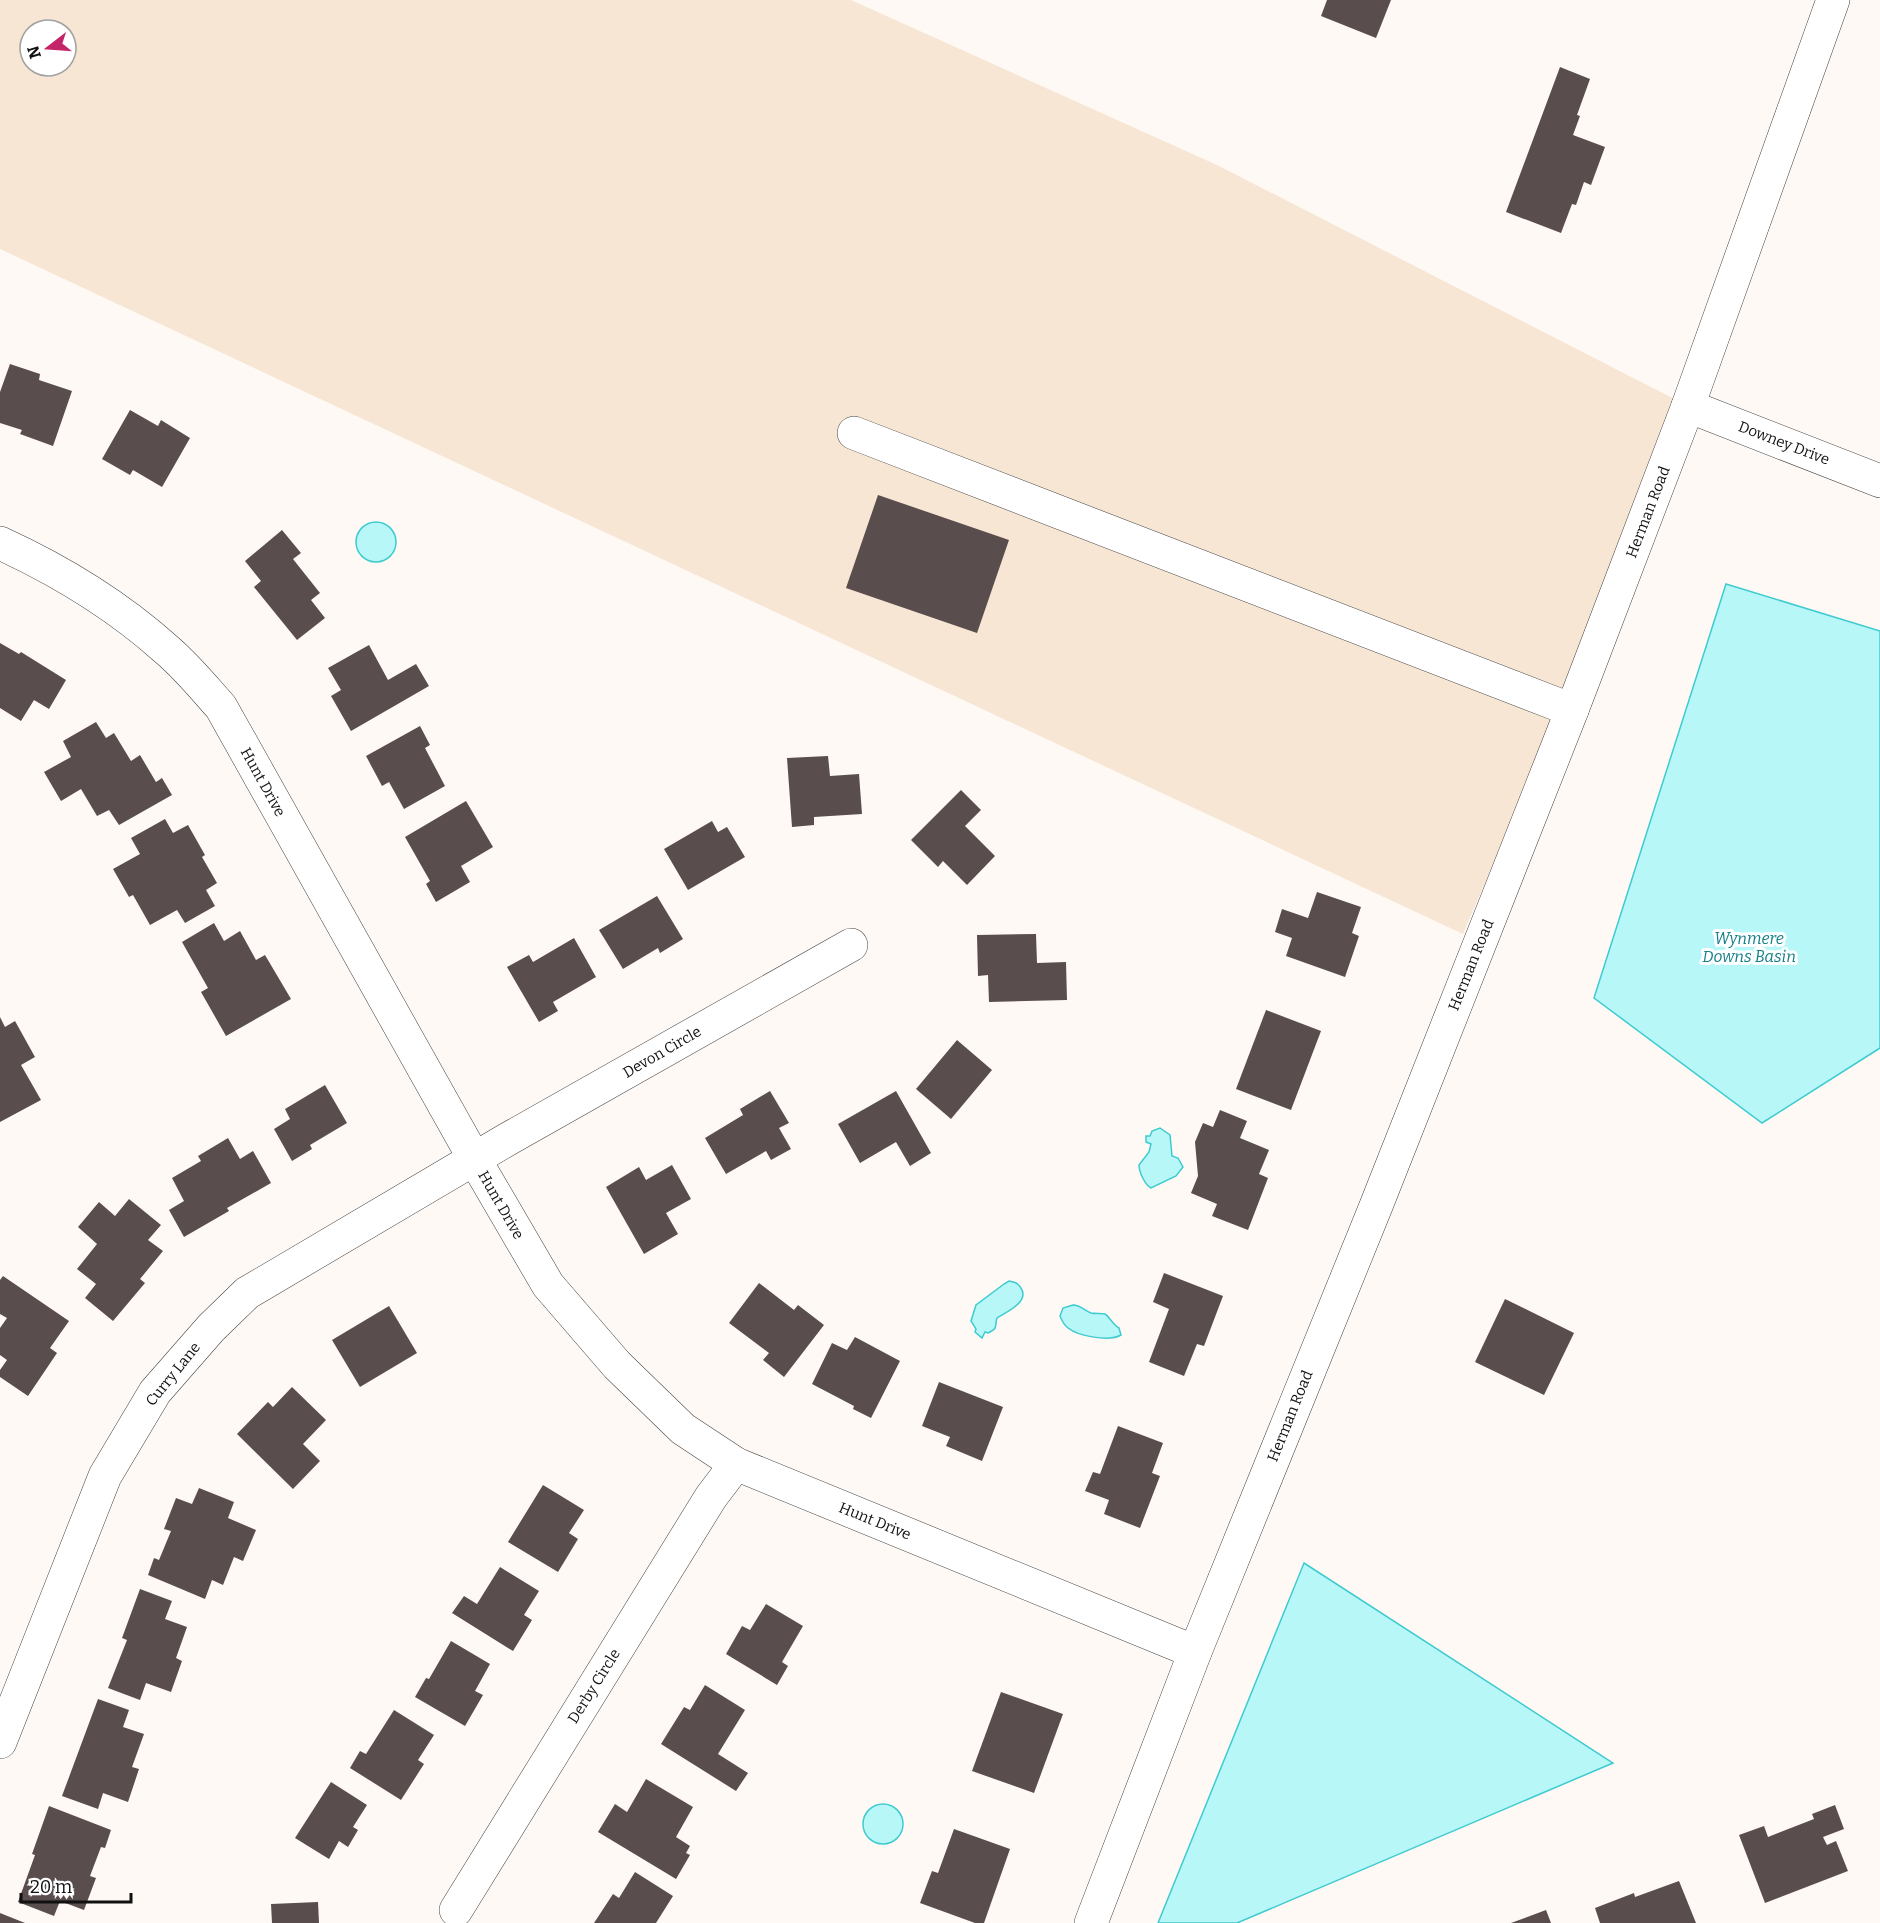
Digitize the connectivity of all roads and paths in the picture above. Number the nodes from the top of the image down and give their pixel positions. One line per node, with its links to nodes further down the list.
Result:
1 (1824, 2): 2 (street, Herman Road)
2 (1688, 406): 4 (street, Downey Drive); 6 (street, Herman Road)
3 (854, 433): 6 (street)
4 (1880, 481)
5 (0, 543): 8 (street, Hunt Drive)
6 (1572, 710): 10 (street, Herman Road)
7 (851, 945): 8 (street, Devon Circle)
8 (475, 1160): 9 (street, Hunt Drive); 11 (street, Curry Lane)
9 (736, 1464): 10 (street, Hunt Drive); 12 (street, Derby Circle)
10 (1194, 1652): 13 (street, Herman Road)
11 (0, 1742)
12 (456, 1910)
13 (1090, 1923)

